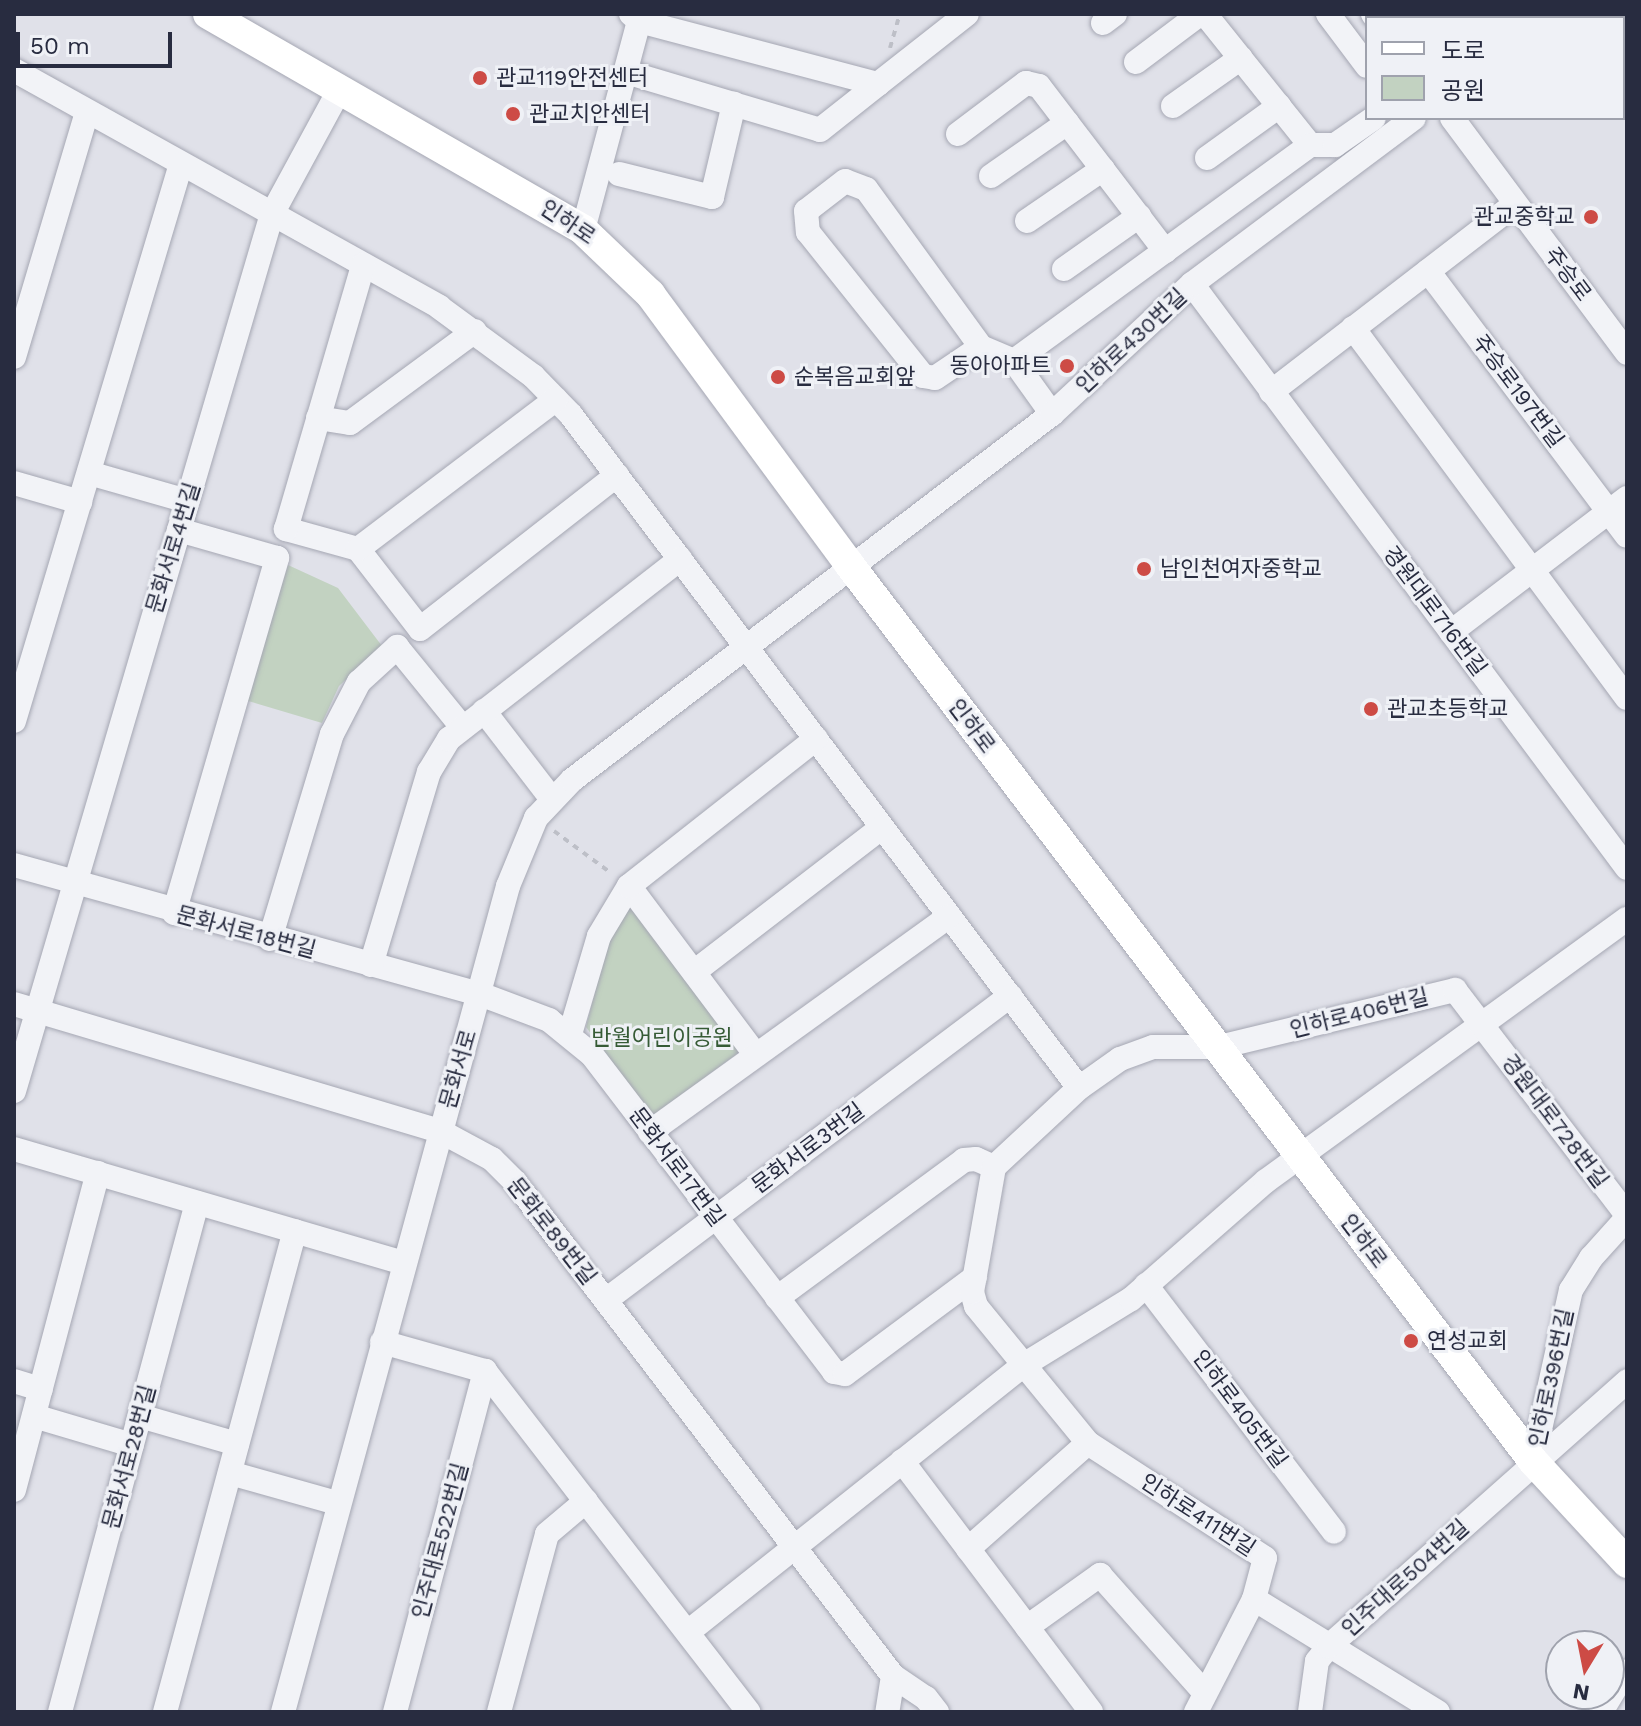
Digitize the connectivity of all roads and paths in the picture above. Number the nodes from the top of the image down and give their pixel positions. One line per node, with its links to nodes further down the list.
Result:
1 (208, 14): 12 (main road, 인하로)
2 (967, 14): 11 (street)
3 (1203, 14): 6 (street); 7 (street)
4 (1328, 14): 8 (street)
5 (635, 18): 10 (street); 11 (street)
6 (1241, 58): 14 (street); 15 (street)
7 (1136, 62)
8 (1365, 63)
9 (14, 70): 16 (street)
10 (626, 72): 13 (street); 32 (street)
11 (878, 84): 13 (street)
12 (340, 89): 29 (street, 문화서로4번길); 32 (main road, 인하로)
13 (734, 104): 26 (street)
14 (1173, 106)
15 (1279, 106): 22 (street); 23 (street)
16 (87, 112): 24 (street); 42 (street)
17 (1371, 120): 22 (street)
18 (1411, 120): 37 (street, 인하로430번길)
19 (1453, 120): 28 (street, 주승로)
20 (1067, 123): 21 (street); 25 (street); 27 (street)
21 (958, 134)
22 (1310, 145): 33 (street)
23 (1207, 158)
24 (181, 164): 29 (street); 48 (street)
25 (1103, 169): 30 (street); 31 (street)
26 (619, 174)
27 (991, 176)
28 (1515, 204): 36 (street); 41 (street, 주승로)
29 (272, 214): 34 (street); 51 (street, 문화서로4번길)
30 (1139, 216): 33 (street); 35 (street)
31 (1027, 221)
32 (583, 230): 58 (main road, 인하로)
33 (1165, 251): 43 (street)
34 (363, 265): 39 (street); 47 (street)
35 (1064, 269)
36 (1428, 271): 38 (street); 53 (street, 주승로197번길)
37 (1192, 284): 44 (street, 경원대로716번길); 46 (street, 인하로430번길)
38 (1353, 328): 44 (street); 59 (street)
39 (475, 331): 45 (street); 47 (street)
40 (981, 347): 40 (street); 43 (street)
41 (1627, 353)
42 (14, 357)
43 (1014, 361): 46 (street)
44 (1271, 392): 60 (street, 경원대로716번길)
45 (556, 399): 49 (street); 56 (street)
46 (1052, 414): 58 (street, 인하로430번길)
47 (318, 418): 56 (street)
48 (89, 473): 51 (street); 52 (street)
49 (617, 475): 56 (street); 57 (street)
50 (14, 483): 52 (street)
51 (187, 501): 54 (street, 문화서로4번길)
52 (80, 502): 64 (street)
53 (1618, 505): 55 (street, 주승로197번길); 59 (street)
54 (179, 530): 71 (street, 문화서로4번길); 73 (street)
55 (1627, 536)
56 (358, 549)
57 (680, 559): 61 (street); 63 (street)
58 (849, 564): 61 (street, 문화서로); 85 (main road, 인하로)
59 (1532, 570): 60 (street); 62 (street)
60 (1451, 632): 70 (street, 경원대로716번길)
61 (746, 646): 66 (street); 67 (street, 문화서로)
62 (1627, 698)
63 (484, 711): 65 (street); 67 (street)
64 (14, 721)
65 (462, 727): 76 (street); 77 (street)
66 (816, 739): 68 (street); 72 (street)
67 (544, 808): 72 (path); 79 (street, 문화서로)
68 (882, 827): 74 (street); 78 (street)
69 (14, 865): 71 (street, 문화서로18번길)
70 (1627, 868)
71 (73, 883): 73 (street, 문화서로18번길); 82 (street, 문화서로4번길)
72 (629, 886): 78 (street); 84 (street)
73 (174, 913): 76 (street, 문화서로18번길)
74 (949, 916): 80 (street); 86 (street)
75 (1627, 919): 83 (street)
76 (270, 939): 77 (street, 문화서로18번길)
77 (371, 965): 79 (street, 문화서로18번길)
78 (694, 972): 86 (street)
79 (480, 994): 84 (street, 문화서로17번길); 89 (street, 문화서로)
80 (1010, 996): 87 (street); 97 (street, 문화서로3번길)
81 (14, 1004): 82 (street, 문화로89번길)
82 (38, 1011): 88 (street, 문화서로4번길); 89 (street, 문화로89번길)
83 (1482, 1026): 85 (street, 인하로406번길); 92 (street); 96 (street, 경원대로728번길)
84 (570, 1034): 90 (street, 문화서로17번길)
85 (1219, 1047): 87 (street); 92 (main road, 인하로)
86 (756, 1055): 90 (street)
87 (1079, 1088): 93 (street)
88 (14, 1091)
89 (440, 1131): 99 (street, 문화서로); 103 (street, 문화로89번길)
90 (650, 1132): 97 (street, 문화서로17번길)
91 (14, 1149): 94 (street)
92 (1302, 1160): 101 (street); 116 (main road, 인하로)
93 (994, 1167): 100 (street, 인하로411번길); 102 (street)
94 (98, 1173): 95 (street); 109 (street)
95 (197, 1203): 98 (street); 111 (street, 문화서로28번길)
96 (1627, 1217): 116 (street, 인하로396번길)
97 (716, 1218): 102 (street, 문화서로17번길); 103 (street, 문화서로3번길)
98 (295, 1231): 99 (street); 113 (street)
99 (404, 1263): 104 (street, 문화서로)
100 (975, 1277): 102 (street, 문화서로17번길); 105 (street, 인하로411번길)
101 (1146, 1285): 105 (street); 121 (street, 인하로405번길)
102 (777, 1298)
103 (606, 1300): 122 (street, 문화로89번길)
104 (382, 1342): 106 (street); 120 (street, 문화서로)
105 (1022, 1366): 112 (street, 인하로411번길); 115 (street)
106 (485, 1371): 119 (street); 134 (street, 인주대로522번길)
107 (14, 1381): 109 (street)
108 (1627, 1381): 116 (street, 인주대로504번길)
109 (41, 1389): 110 (street)
110 (34, 1416): 114 (street); 118 (street)
111 (140, 1416): 113 (street); 114 (street, 문화서로28번길)
112 (1088, 1443): 123 (street); 125 (street, 인하로411번길)
113 (237, 1444): 117 (street)
114 (132, 1445): 131 (street, 문화서로28번길)
115 (902, 1461): 122 (street); 123 (street)
116 (1533, 1461): 124 (main road, 인하로); 128 (street, 인주대로504번길)
117 (230, 1473): 120 (street); 132 (street)
118 (14, 1490)
119 (586, 1501): 127 (street); 135 (street)
120 (337, 1503): 133 (street, 문화서로)
121 (1334, 1532)
122 (794, 1547): 127 (street); 129 (street, 문화로89번길)
123 (968, 1549): 126 (street)
124 (1627, 1563)
125 (1254, 1599): 128 (street); 130 (street, 인하로411번길)
126 (1027, 1627): 130 (street, 인하로411번길); 139 (street)
127 (688, 1632): 136 (street)
128 (1329, 1646): 140 (street, 인주대로504번길); 141 (street)
129 (893, 1676): 137 (street); 138 (street, 문화로89번길)
130 (1200, 1702)
131 (60, 1712)
132 (165, 1712)
133 (283, 1712)
134 (395, 1712)
135 (499, 1712)
136 (749, 1712)
137 (887, 1712)
138 (937, 1712)
139 (1091, 1712)
140 (1310, 1712)
141 (1438, 1712)

